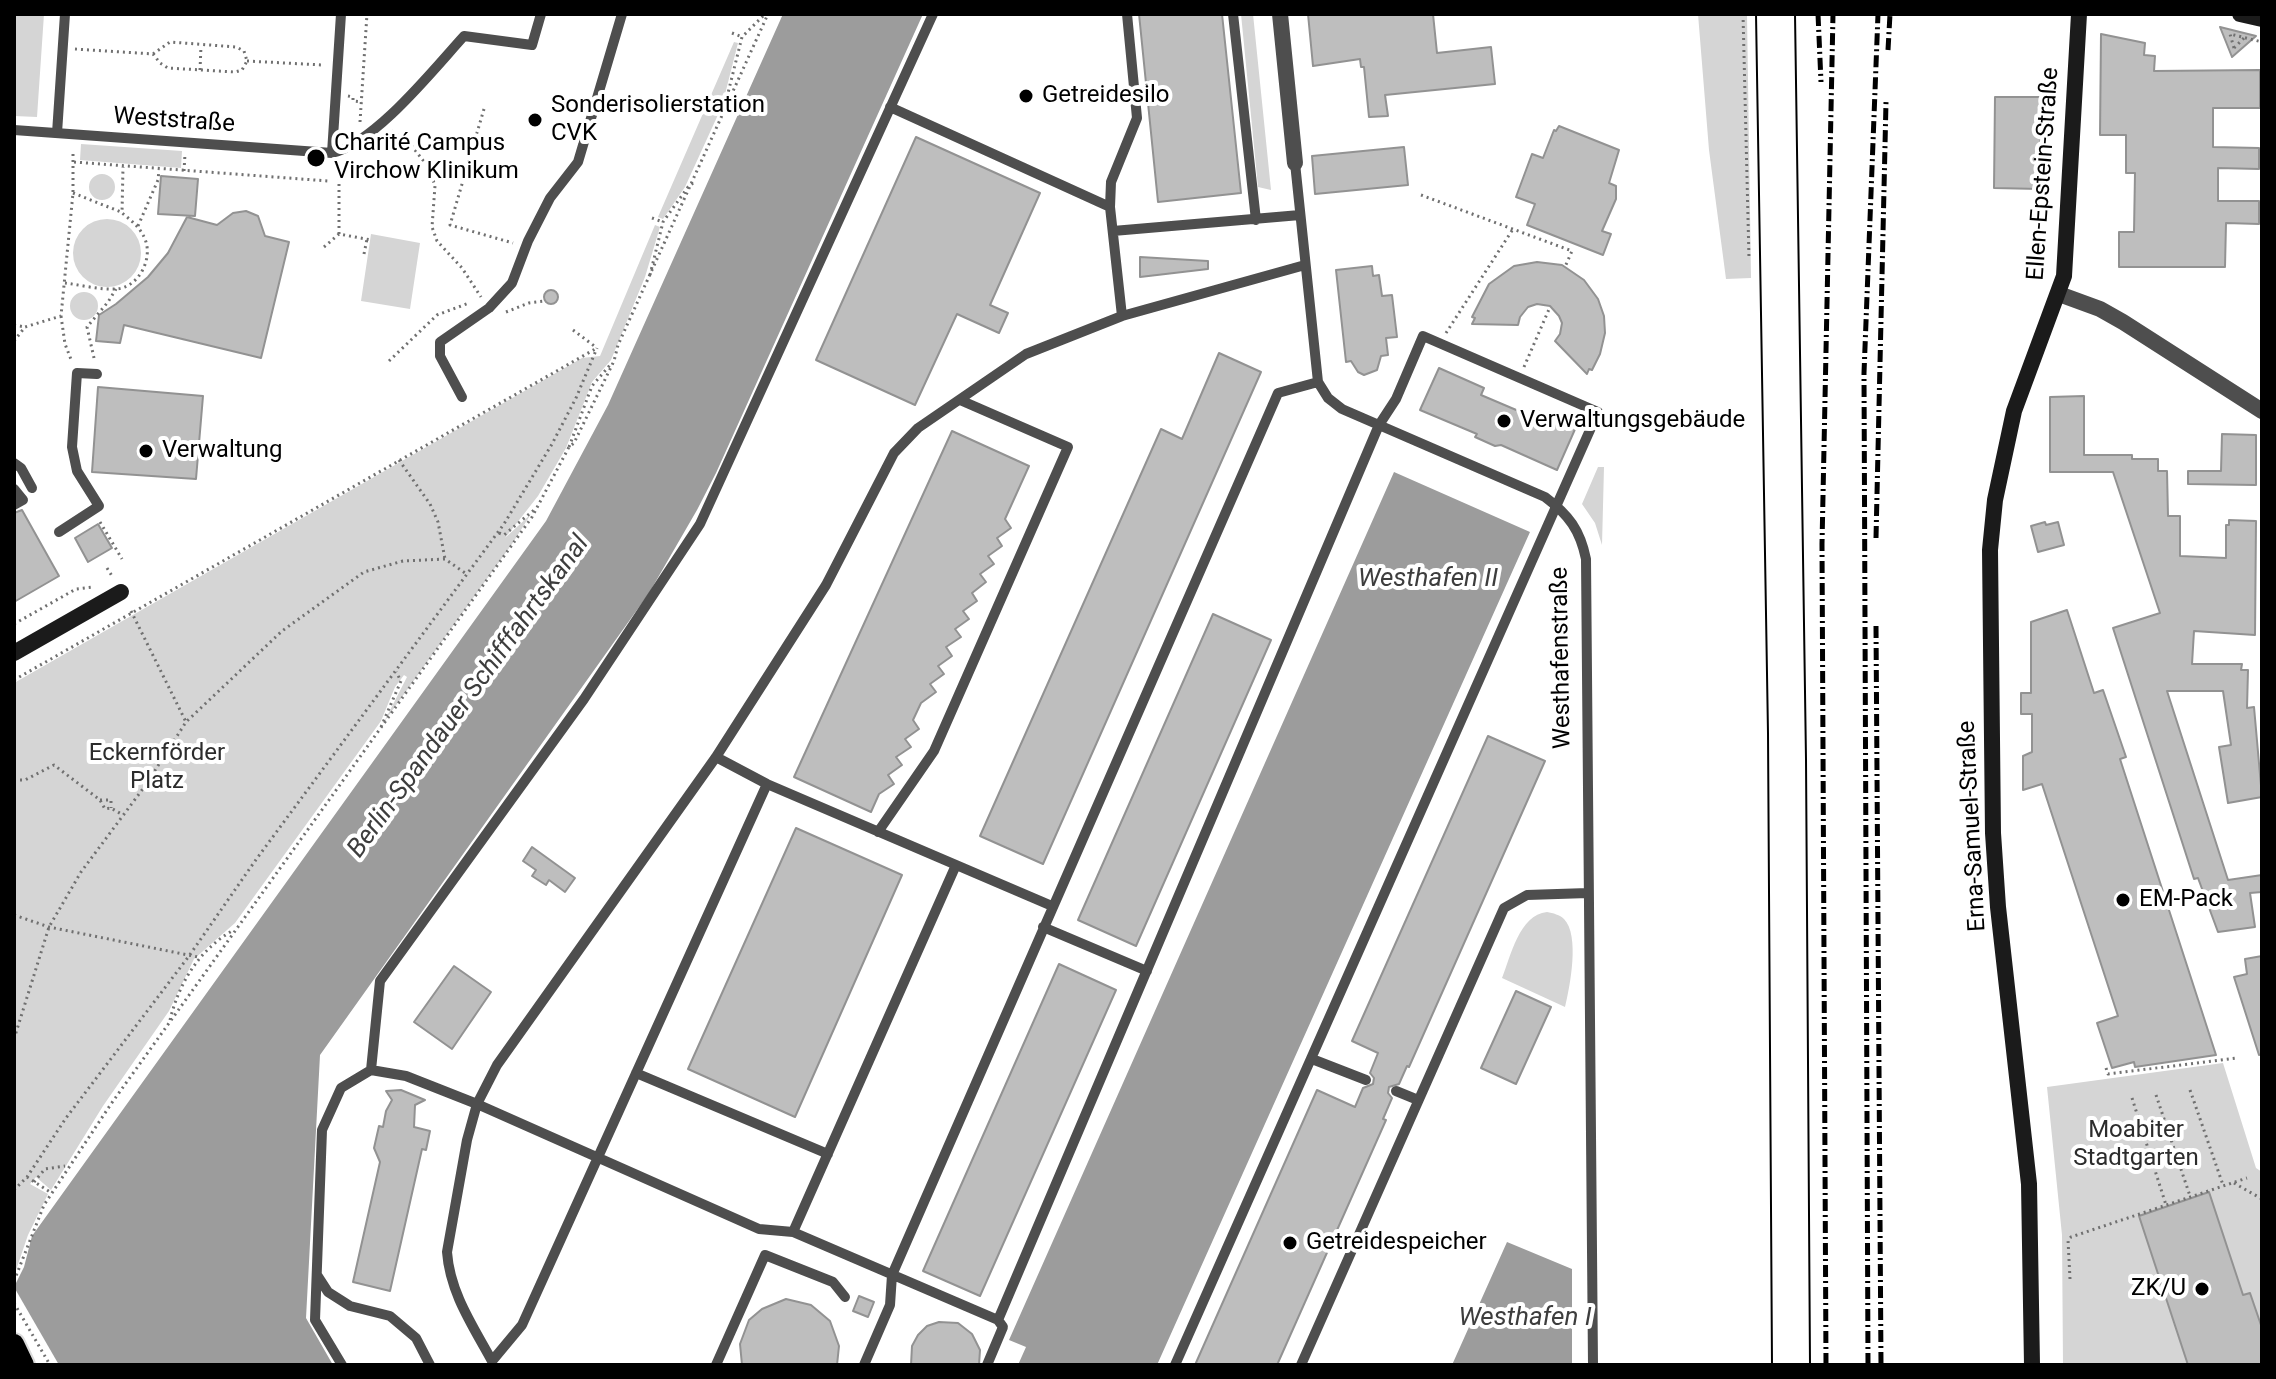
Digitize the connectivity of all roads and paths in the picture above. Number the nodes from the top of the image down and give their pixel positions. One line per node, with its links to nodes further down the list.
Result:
1 (65, 14): 20 (lane)
2 (341, 14): 23 (lane)
3 (367, 14): 32 (path)
4 (541, 14): 28 (lane)
5 (622, 14): 51 (lane)
6 (767, 14): 17 (path); 27 (path)
7 (933, 14): 25 (lane)
8 (1127, 14): 41 (lane)
9 (1233, 14): 45 (lane)
10 (1280, 14): 34 (street)
11 (1743, 14): 54 (path)
12 (2079, 14): 60 (main road, Ellen-Epstein-Straße)
13 (2240, 14): 14 (main road)
14 (2262, 19)
15 (732, 33): 17 (path)
16 (2246, 36): 18 (path, bridge)
17 (742, 37): 27 (path)
18 (2262, 42)
19 (201, 44): 21 (path); 22 (path); 24 (path)
20 (63, 48): 21 (path); 30 (lane)
21 (153, 54): 24 (path)
22 (247, 61): 23 (path); 24 (path)
23 (338, 66): 32 (lane)
24 (200, 70)
25 (890, 107): 41 (lane); 128 (lane)
26 (484, 109): 51 (path)
27 (724, 113): 38 (path)
28 (378, 124): 32 (lane); 62 (path)
29 (14, 130): 30 (lane, Weststraße)
30 (57, 133): 31 (lane, Weststraße)
31 (73, 134): 32 (lane, Weststraße); 33 (path)
32 (336, 152): 50 (path)
33 (74, 162): 35 (path); 39 (path)
34 (1295, 163): 43 (lane)
35 (123, 167): 36 (path); 42 (path)
36 (159, 169): 37 (path); 47 (path)
37 (328, 181)
38 (693, 183): 46 (path); 57 (path)
39 (73, 193): 42 (path); 58 (path)
40 (1421, 195): 48 (path)
41 (1110, 207): 49 (lane)
42 (122, 213): 47 (path)
43 (1300, 215): 45 (lane); 55 (lane)
44 (652, 218): 46 (path)
45 (1256, 220): 49 (lane)
46 (663, 222): 57 (path)
47 (138, 226): 59 (path)
48 (1513, 229): 56 (path); 70 (path)
49 (1113, 231): 65 (lane)
50 (339, 234): 52 (path); 53 (path)
51 (528, 241): 62 (lane)
52 (324, 247)
53 (364, 254)
54 (1749, 259)
55 (1305, 265): 65 (lane); 77 (lane)
56 (1565, 267)
57 (650, 278): 73 (path)
58 (65, 283): 59 (path); 64 (path)
59 (116, 289): 75 (path)
60 (2059, 294): 82 (street, Ellen-Epstein-Straße); 168 (main road, Erna-Samuel-Straße)
61 (545, 301): 62 (path)
62 (486, 302): 72 (path); 80 (lane)
63 (1550, 307): 76 (path)
64 (61, 316): 67 (path); 74 (path)
65 (1122, 316): 81 (lane)
66 (14, 325): 67 (path)
67 (25, 327): 69 (path)
68 (573, 330): 71 (path)
69 (14, 341)
70 (1440, 343): 76 (lane); 83 (lane)
71 (597, 348): 78 (path); 85 (path)
72 (389, 361)
73 (614, 361): 79 (path); 84 (path)
74 (77, 373): 75 (lane); 90 (lane)
75 (97, 374)
76 (1519, 377): 91 (lane)
77 (1318, 382): 83 (lane, Westhafenstraße); 115 (lane)
78 (583, 383): 79 (path); 94 (path)
79 (592, 386): 84 (path)
80 (462, 397)
81 (960, 400): 106 (lane); 112 (lane)
82 (2262, 411)
83 (1379, 425): 91 (lane, Westhafenstraße); 122 (lane)
84 (569, 447): 92 (path)
85 (399, 460): 96 (path); 99 (path)
86 (14, 463): 87 (lane)
87 (32, 488)
88 (14, 489): 89 (lane)
89 (14, 505)
90 (99, 506): 93 (lane); 95 (path)
91 (1558, 507): 114 (lane, Westhafenstraße); 126 (lane)
92 (534, 510): 94 (path); 105 (path)
93 (59, 532)
94 (498, 532): 97 (path)
95 (122, 559)
96 (445, 559): 97 (path); 104 (path)
97 (468, 575): 102 (path)
98 (121, 592): 99 (path); 100 (path); 101 (main road)
99 (132, 613): 103 (path); 104 (path)
100 (14, 624)
101 (14, 653)
102 (396, 672): 105 (path); 120 (path)
103 (14, 680)
104 (186, 722): 111 (path)
105 (380, 729): 119 (path)
106 (716, 757): 108 (lane); 136 (lane)
107 (14, 780): 109 (path)
108 (767, 784): 112 (lane); 129 (lane)
109 (100, 800): 110 (path); 110 (path)
110 (111, 808): 111 (path)
111 (123, 815): 117 (path)
112 (878, 832): 113 (lane)
113 (956, 865): 115 (lane); 137 (lane)
114 (1588, 893): 135 (lane); 167 (lane, Westhafenstraße)
115 (1052, 906): 118 (lane)
116 (14, 915): 117 (path)
117 (49, 927): 120 (path); 124 (path)
118 (1043, 927): 122 (lane); 152 (lane)
119 (235, 930): 121 (path); 123 (path)
120 (189, 956): 121 (path); 140 (path)
121 (198, 957): 123 (path)
122 (1147, 971): 156 (lane)
123 (169, 1024): 146 (path)
124 (14, 1039)
125 (2237, 1058): 127 (path)
126 (1312, 1059): 130 (lane); 165 (lane)
127 (2106, 1068)
128 (371, 1070): 136 (lane); 151 (lane)
129 (636, 1073): 137 (lane); 138 (lane)
130 (1366, 1080)
131 (2190, 1090): 144 (path)
132 (1396, 1091): 135 (lane)
133 (2156, 1095): 147 (path)
134 (2132, 1098): 149 (path)
135 (1418, 1100): 166 (lane)
136 (477, 1104): 138 (lane); 158 (lane)
137 (828, 1154): 150 (lane)
138 (598, 1158): 150 (lane); 158 (lane)
139 (65, 1166): 142 (path)
140 (27, 1177): 142 (path); 145 (path)
141 (2247, 1178): 143 (path)
142 (34, 1182): 146 (path)
143 (2233, 1182): 144 (path); 148 (path)
144 (2223, 1185): 147 (path)
145 (14, 1190)
146 (52, 1193): 154 (path)
147 (2190, 1196): 149 (path)
148 (2262, 1199)
149 (2166, 1205): 153 (path)
150 (793, 1232): 152 (lane)
151 (317, 1275): 160 (lane); 161 (lane)
152 (892, 1275): 156 (lane); 163 (lane)
153 (2070, 1279)
154 (14, 1281)
155 (845, 1297): 162 (lane)
156 (998, 1320): 164 (lane)
157 (14, 1344): 159 (main road)
158 (491, 1364)
159 (24, 1365)
160 (342, 1365)
161 (430, 1365)
162 (716, 1365)
163 (864, 1365)
164 (987, 1365)
165 (1175, 1365)
166 (1301, 1365)
167 (1593, 1365)
168 (2032, 1365)

